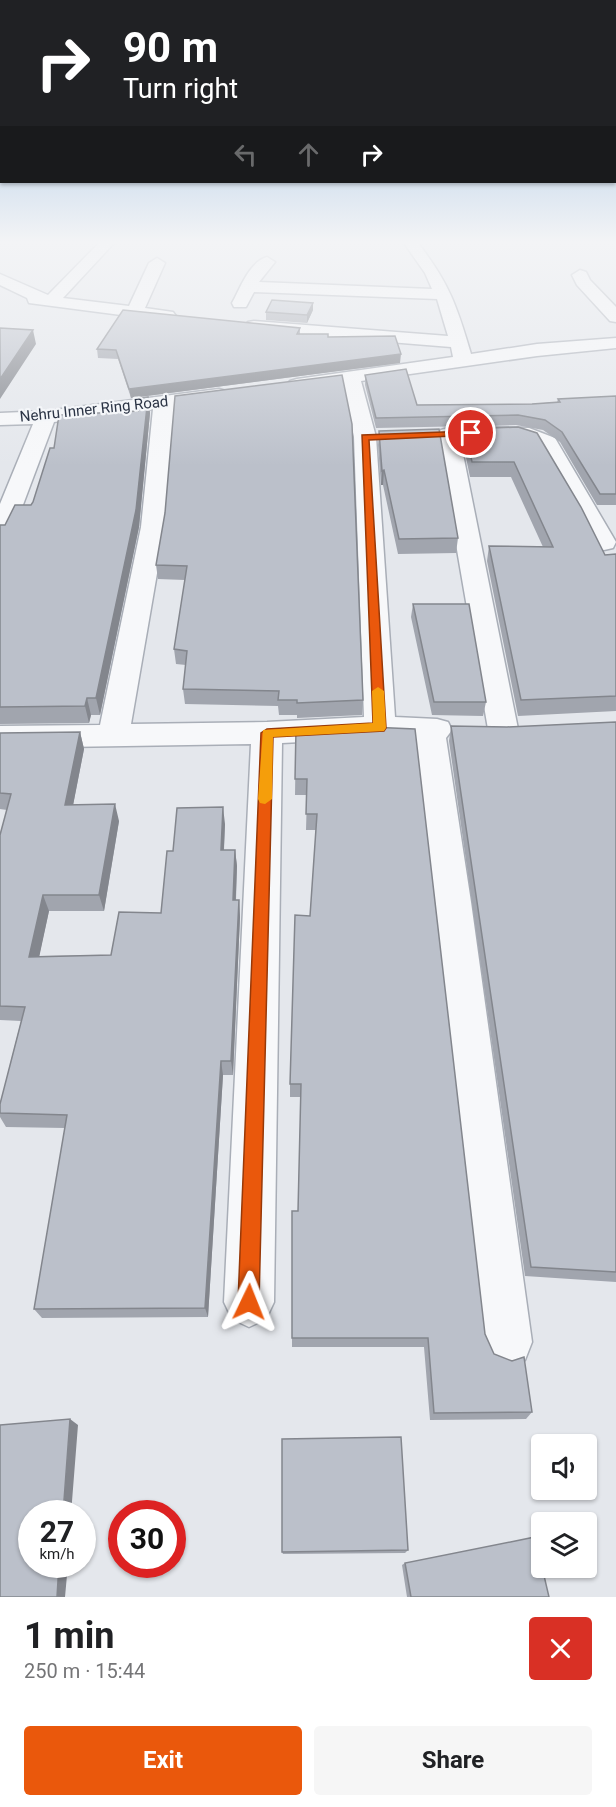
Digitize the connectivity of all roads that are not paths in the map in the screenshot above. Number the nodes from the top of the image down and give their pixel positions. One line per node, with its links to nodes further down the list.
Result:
1 (179, 318): 2 (street)
2 (183, 318)
3 (239, 318): 5 (street)
4 (451, 318): 6 (street)
5 (330, 332): 6 (street); 9 (street)
6 (459, 342): 8 (street)
7 (616, 343): 8 (street)
8 (464, 362): 9 (street)
9 (340, 368): 10 (street); 17 (street)
10 (281, 387)
11 (234, 393): 12 (street, Nehru Inner Ring Road)
12 (164, 402): 13 (street, Nehru Inner Ring Road); 20 (street)
13 (46, 417): 14 (street, Nehru Inner Ring Road); 15 (street)
14 (0, 419)
15 (0, 534)
16 (604, 543): 18 (street)
17 (380, 728): 18 (street); 19 (street)
18 (454, 730): 23 (street)
19 (267, 733): 20 (street); 22 (street)
20 (113, 736): 21 (street)
21 (0, 737)
22 (249, 1302)
23 (507, 1342)

